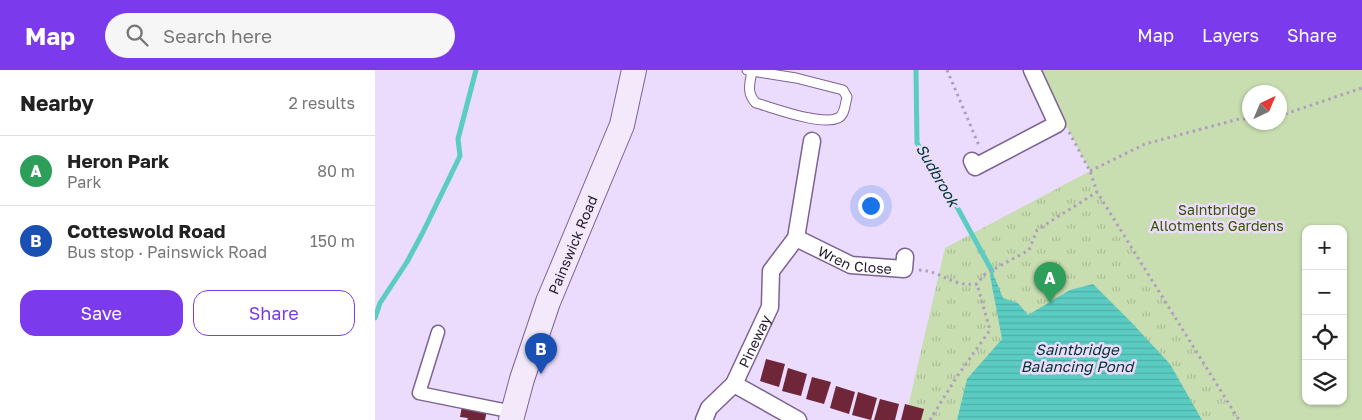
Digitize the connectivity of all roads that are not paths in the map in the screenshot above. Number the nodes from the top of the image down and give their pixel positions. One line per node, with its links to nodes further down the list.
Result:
1 (635, 70): 10 (main road, Painswick Road)
2 (750, 70): 2 (lane)
3 (1032, 70): 5 (street)
4 (812, 141): 6 (street, Pineway)
5 (972, 161)
6 (797, 238): 7 (street, Wren Close); 9 (street, Pineway)
7 (904, 263)
8 (439, 332): 10 (street)
9 (734, 384): 11 (street, Pineway); 12 (street)
10 (512, 416)
11 (704, 420)
12 (798, 420)

